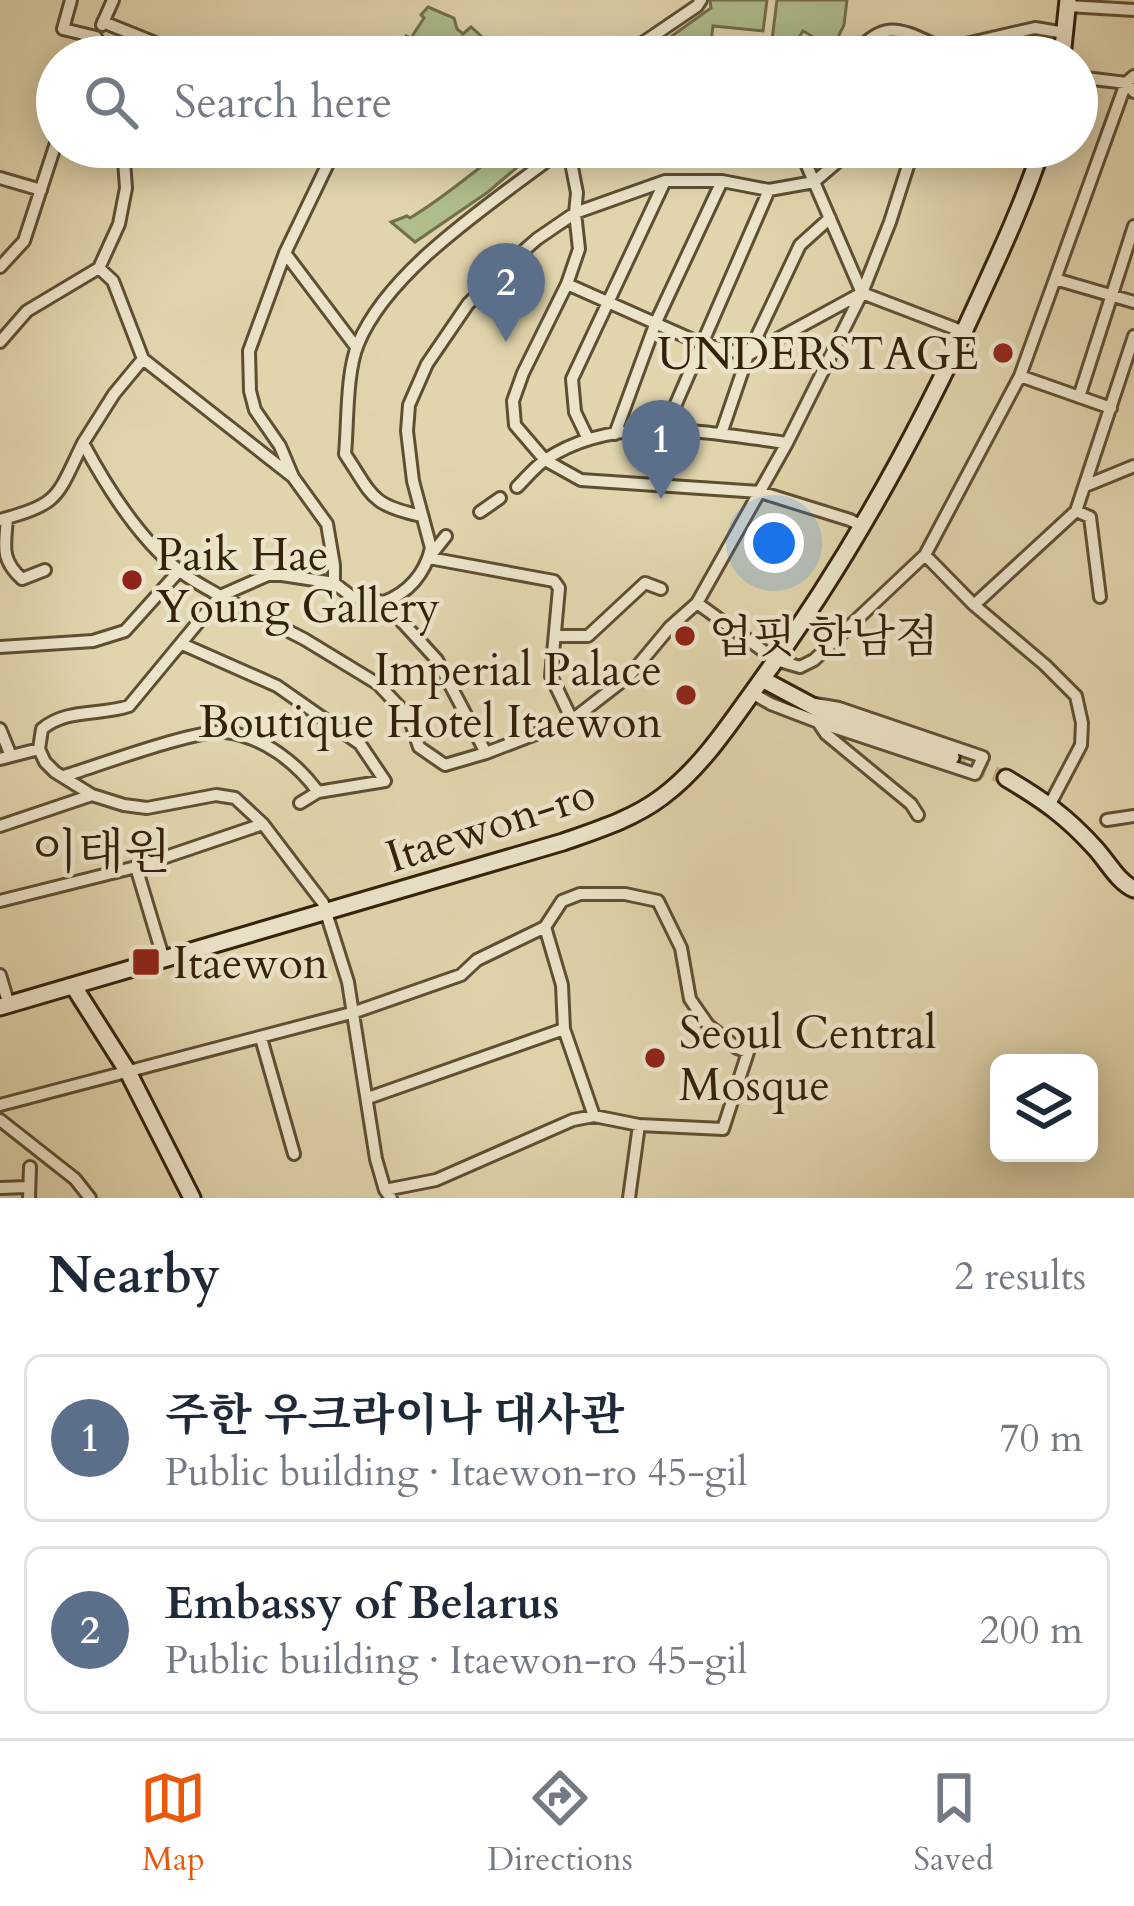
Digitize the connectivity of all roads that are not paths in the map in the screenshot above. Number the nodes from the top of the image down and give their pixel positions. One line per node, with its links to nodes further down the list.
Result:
1 (71, 0): 8 (street)
2 (112, 0): 6 (street)
3 (701, 0): 11 (street)
4 (1068, 3): 5 (street); 7 (main road)
5 (1134, 10)
6 (103, 22): 9 (street); 10 (street)
7 (1065, 33): 14 (street); 15 (main road)
8 (92, 36)
9 (96, 36)
10 (138, 36)
11 (653, 36)
12 (872, 36): 13 (street)
13 (911, 36)
14 (1004, 36)
15 (1065, 36)
16 (1098, 80): 17 (street)
17 (1131, 84): 40 (street)
18 (48, 168): 31 (street)
19 (125, 168): 39 (street)
20 (326, 168): 37 (street)
21 (540, 168): 51 (street)
22 (572, 168): 33 (street)
23 (808, 168): 30 (street)
24 (830, 168): 30 (street)
25 (907, 168): 42 (street, Itaewon-ro)
26 (1035, 168): 47 (main road, Itaewon-ro)
27 (0, 178): 31 (street)
28 (665, 181): 29 (street); 33 (street); 45 (street)
29 (722, 181): 32 (street); 46 (street)
30 (814, 182): 32 (street); 34 (street)
31 (41, 190): 38 (street)
32 (769, 190): 50 (street)
33 (575, 213): 41 (street); 72 (street)
34 (830, 218): 42 (street); 52 (street)
35 (1134, 226): 36 (street)
36 (1131, 244): 43 (street)
37 (285, 253): 51 (street); 65 (street)
38 (0, 267)
39 (99, 268): 49 (street); 53 (street)
40 (1055, 279): 43 (street); 54 (street)
41 (567, 284): 45 (street); 63 (street)
42 (862, 293): 47 (street); 52 (street); 62 (street, Itaewon-ro)
43 (1112, 296): 44 (street); 55 (street)
44 (1134, 302)
45 (609, 304): 46 (street); 60 (street)
46 (656, 322): 50 (street); 58 (street)
47 (964, 332): 74 (main road, Itaewon-ro)
48 (1134, 336): 56 (street)
49 (0, 342)
50 (700, 343): 52 (street); 57 (street)
51 (356, 347): 72 (street)
52 (748, 355): 59 (street)
53 (143, 359): 61 (street); 65 (street)
54 (1019, 376): 55 (street); 76 (street)
55 (1079, 397): 56 (street)
56 (1112, 408): 66 (street)
57 (665, 429): 58 (street); 59 (street)
58 (615, 434): 60 (street)
59 (721, 434): 62 (street)
60 (587, 439): 63 (street)
61 (82, 443): 73 (street); 79 (street)
62 (787, 443): 68 (street, Itaewon-ro)
63 (545, 460): 67 (street); 68 (street)
64 (1134, 466): 66 (street)
65 (293, 477): 80 (street)
66 (1085, 486): 71 (street)
67 (517, 487)
68 (760, 492): 74 (street); 85 (street, Itaewon-ro)
69 (500, 499): 70 (street)
70 (480, 512)
71 (1076, 512): 83 (street); 86 (street)
72 (422, 516): 77 (street)
73 (3, 519): 78 (street)
74 (862, 526): 90 (main road, Itaewon-ro)
75 (446, 536): 77 (street)
76 (925, 555): 86 (street); 90 (street)
77 (429, 558): 84 (street); 87 (street)
78 (45, 570)
79 (179, 571): 82 (street); 89 (street)
80 (334, 584): 82 (street); 84 (street)
81 (661, 589): 87 (street)
82 (220, 596): 88 (street); 97 (street, Itaewon-ro)
83 (1100, 597)
84 (384, 602): 97 (street)
85 (697, 603): 90 (street); 93 (street, Itaewon-ro)
86 (974, 605): 105 (street)
87 (555, 636): 93 (street)
88 (182, 644): 96 (street); 102 (street)
89 (0, 647)
90 (776, 660): 91 (main road, Itaewon-ro)
91 (757, 686): 92 (main road); 94 (street); 114 (main road, Itaewon-ro)
92 (812, 704): 94 (street); 99 (main road)
93 (572, 720): 97 (street, Itaewon-ro)
94 (818, 722): 106 (street)
95 (0, 729): 98 (street)
96 (39, 749): 98 (street); 100 (street)
97 (487, 753)
98 (5, 757)
99 (951, 757)
100 (64, 776): 102 (street); 103 (street)
101 (1006, 778): 105 (main road)
102 (318, 792): 104 (street)
103 (92, 795): 109 (street); 110 (street)
104 (301, 802)
105 (1050, 804): 112 (main road)
106 (918, 815)
107 (1134, 816): 108 (street)
108 (1107, 820)
109 (263, 824): 111 (street); 114 (street)
110 (0, 826)
111 (136, 867): 113 (street); 116 (street)
112 (1134, 889)
113 (0, 901)
114 (327, 913): 116 (main road, Itaewon-ro); 120 (street)
115 (544, 927): 120 (street); 121 (street); 128 (street)
116 (164, 960): 118 (main road, Itaewon-ro)
117 (0, 975): 119 (street, Itaewon-ro)
118 (74, 987): 119 (main road, Itaewon-ro); 123 (main road)
119 (5, 1006)
120 (355, 1012): 122 (street); 124 (street)
121 (564, 1029): 124 (street); 126 (street)
122 (261, 1039): 123 (street); 129 (street)
123 (128, 1072): 125 (street); 135 (main road)
124 (368, 1098): 133 (street)
125 (0, 1105)
126 (594, 1116): 128 (street); 133 (street)
127 (0, 1120): 134 (street)
128 (639, 1125): 136 (street)
129 (293, 1154)
130 (30, 1167): 132 (street)
131 (0, 1188): 132 (street)
132 (28, 1193)
133 (388, 1194)
134 (90, 1198)
135 (192, 1198)
136 (629, 1198)

